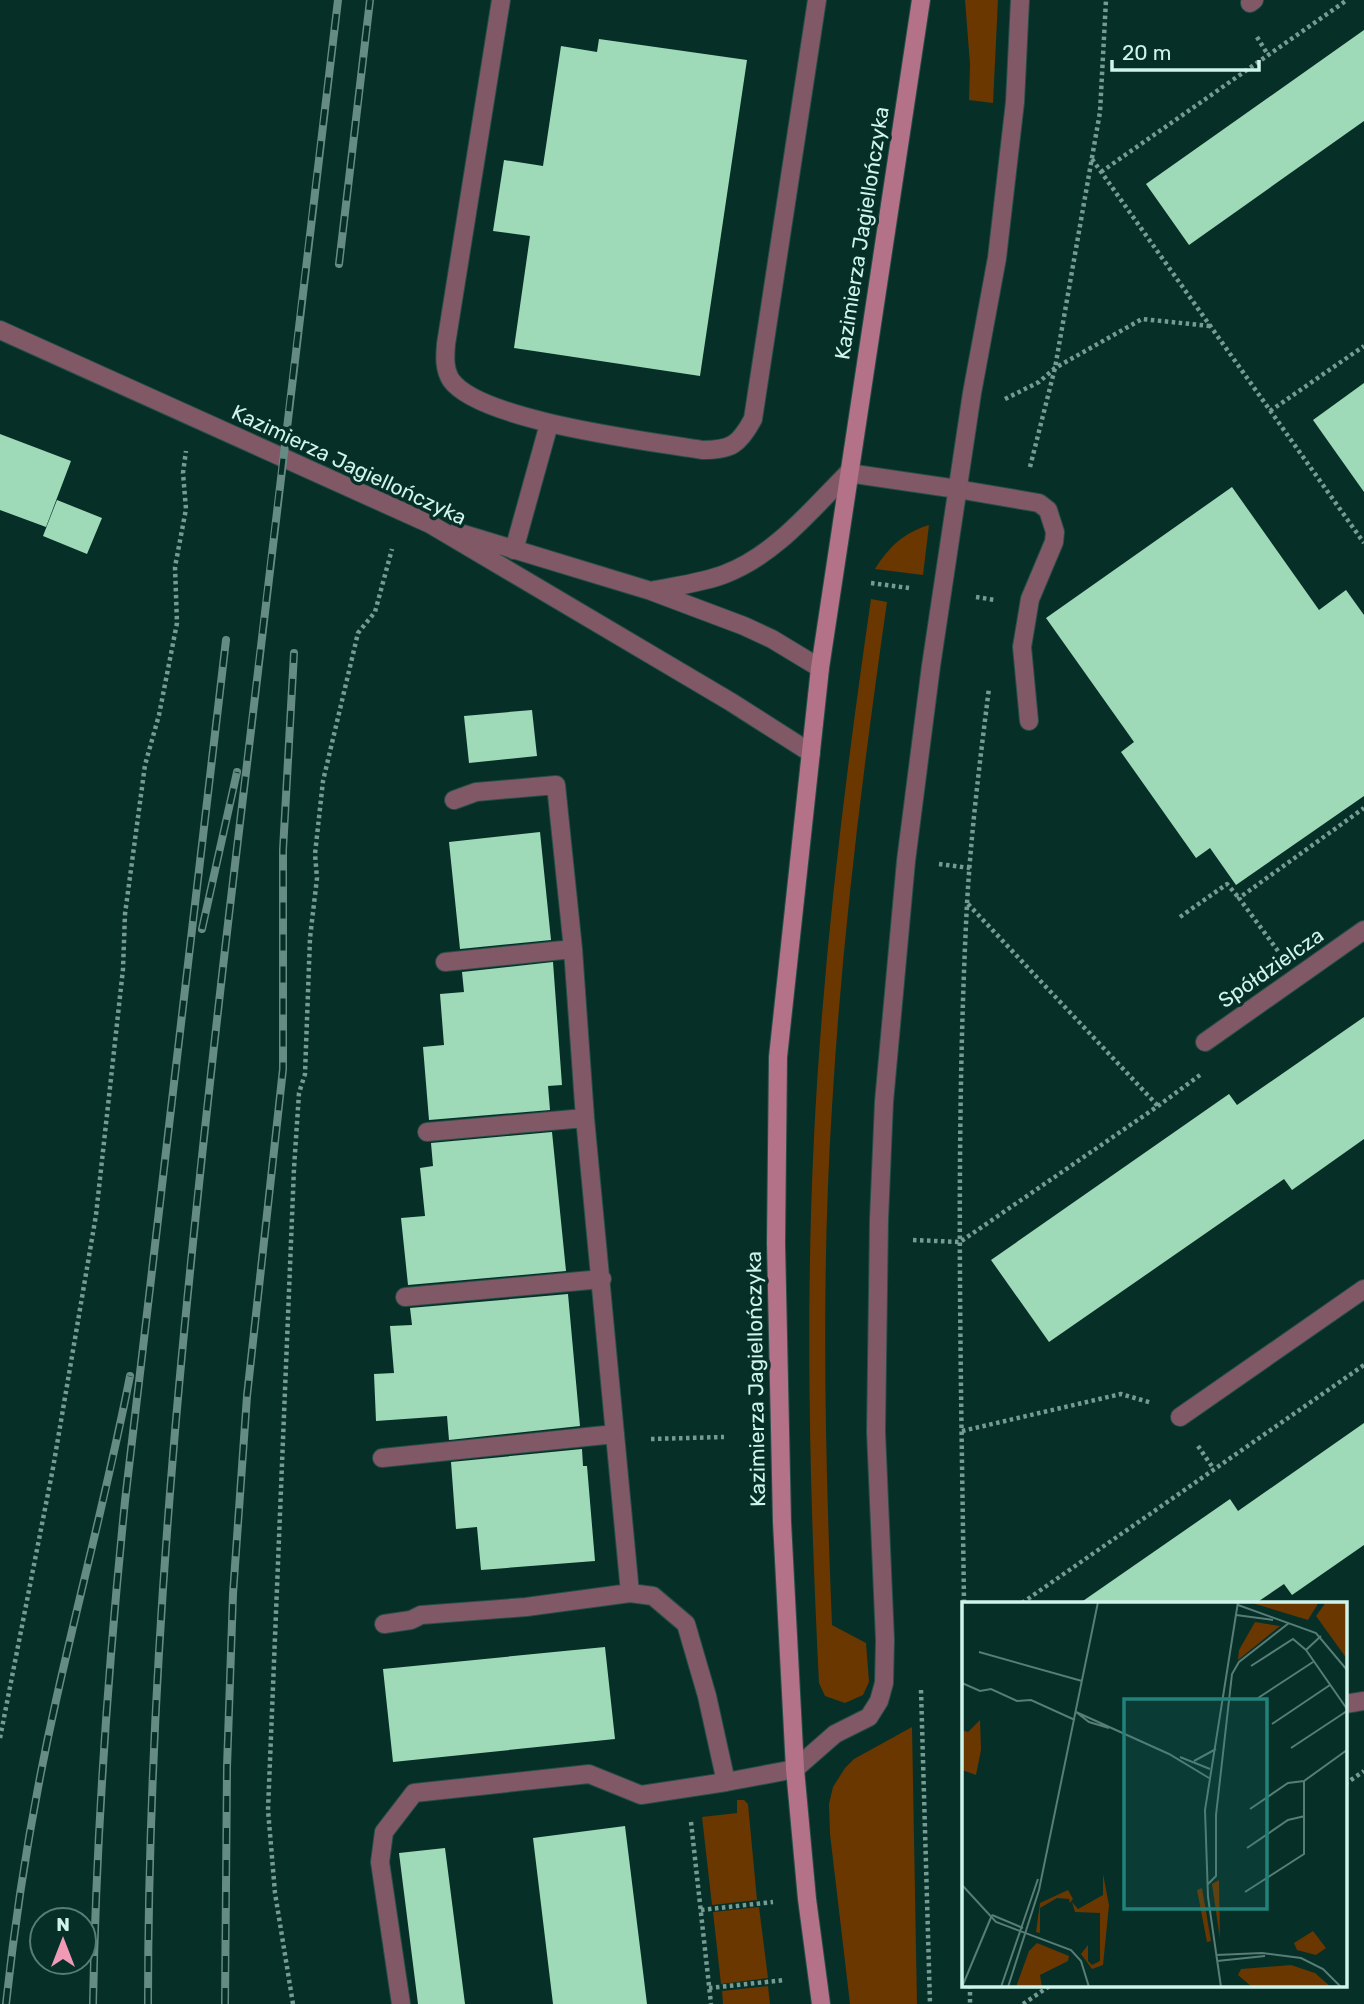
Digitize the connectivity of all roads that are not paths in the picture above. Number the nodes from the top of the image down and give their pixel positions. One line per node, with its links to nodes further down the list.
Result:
1 (501, 0): 6 (street)
2 (817, 0): 6 (street)
3 (921, 0): 7 (main road, Kazimierza Jagiellończyka)
4 (1020, 0): 8 (street)
5 (0, 330): 9 (street, Kazimierza Jagiellończyka)
6 (549, 424): 10 (street)
7 (848, 473): 8 (street); 11 (street); 12 (main road, Kazimierza Jagiellończyka)
8 (957, 489): 13 (street); 32 (street)
9 (430, 524): 10 (street); 14 (street, Kazimierza Jagiellończyka)
10 (514, 550): 11 (street)
11 (651, 591): 12 (street)
12 (820, 668): 14 (main road, Kazimierza Jagiellończyka)
13 (1029, 721)
14 (811, 753): 32 (main road, Kazimierza Jagiellończyka)
15 (454, 800): 17 (street)
16 (1364, 930): 19 (street, Spółdzielcza)
17 (573, 949): 18 (street); 20 (street)
18 (445, 961)
19 (1205, 1042)
20 (585, 1118): 21 (street); 22 (street)
21 (427, 1132)
22 (602, 1279): 24 (street); 26 (street)
23 (1364, 1289): 25 (street)
24 (405, 1297)
25 (1180, 1417)
26 (615, 1434): 27 (street); 28 (street)
27 (382, 1458)
28 (630, 1593): 29 (street); 33 (street)
29 (384, 1625)
30 (1364, 1701): 31 (street)
31 (1346, 1704)
32 (795, 1769): 33 (street); 35 (main road, Kazimierza Jagiellończyka)
33 (726, 1782): 34 (street)
34 (401, 2004)
35 (821, 2004)

